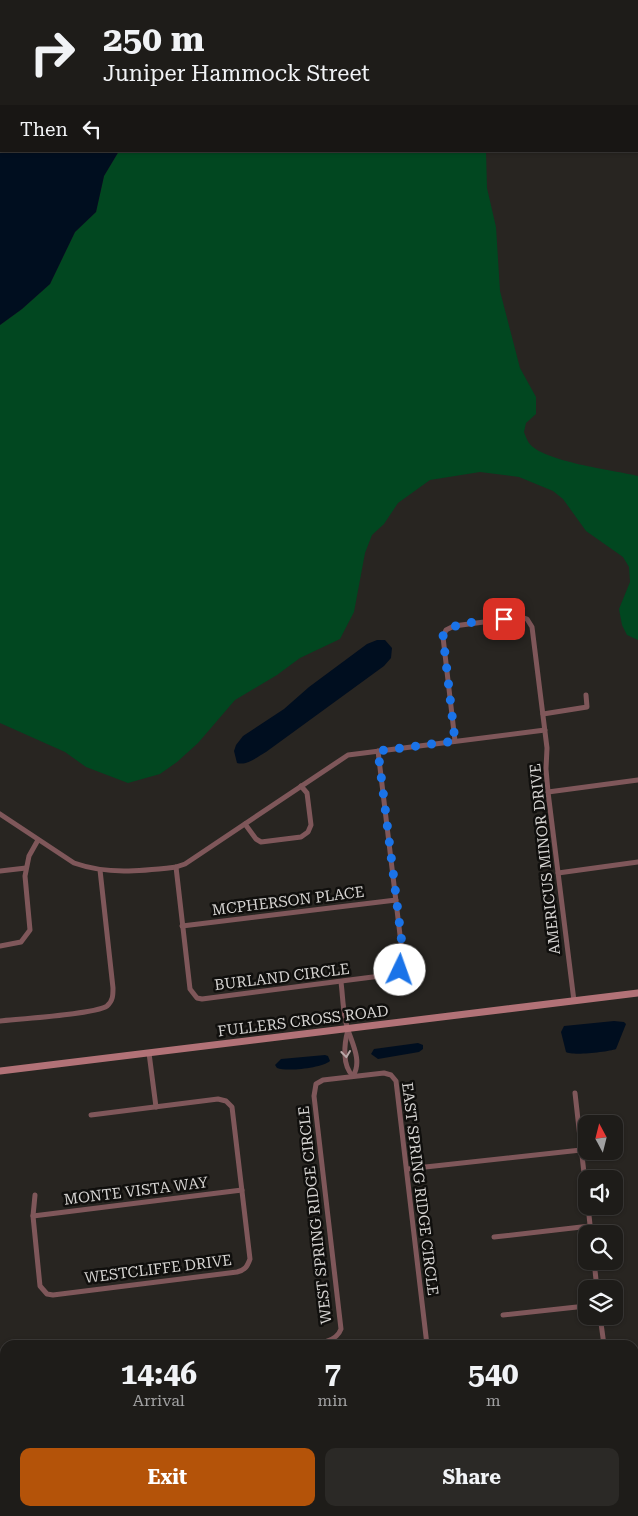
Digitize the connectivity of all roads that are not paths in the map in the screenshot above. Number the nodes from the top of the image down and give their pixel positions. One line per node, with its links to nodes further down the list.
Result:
1 (586, 695): 2 (street)
2 (543, 714): 3 (street, AMERICUS MINOR DRIVE); 4 (street, AMERICUS MINOR DRIVE)
3 (545, 730): 4 (street); 8 (street, AMERICUS MINOR DRIVE)
4 (455, 741): 5 (street)
5 (378, 751): 7 (street); 18 (street, BURLAND CIRCLE)
6 (638, 780): 8 (street)
7 (301, 786): 10 (street); 10 (street)
8 (548, 792): 17 (street, AMERICUS MINOR DRIVE)
9 (0, 814): 11 (street)
10 (245, 824): 13 (street)
11 (38, 840): 14 (street); 15 (street)
12 (638, 862): 17 (street)
13 (176, 867): 15 (street); 19 (street, BURLAND CIRCLE)
14 (26, 868): 16 (street); 20 (street)
15 (100, 870): 24 (street)
16 (0, 871)
17 (558, 872): 23 (street, AMERICUS MINOR DRIVE)
18 (396, 900): 19 (street, MCPHERSON PLACE); 21 (street, BURLAND CIRCLE)
19 (182, 926): 21 (street, BURLAND CIRCLE)
20 (0, 946)
21 (341, 982): 25 (street)
22 (638, 993): 23 (street, FULLERS CROSS ROAD)
23 (574, 1001): 25 (street, FULLERS CROSS ROAD)
24 (0, 1021)
25 (348, 1030): 26 (street, FULLERS CROSS ROAD); 28 (street); 28 (street, one-way to 28)
26 (150, 1053): 27 (street, FULLERS CROSS ROAD); 30 (street)
27 (0, 1071)
28 (353, 1076): 34 (street, EAST SPRING RIDGE CIRCLE); 43 (street, WEST SPRING RIDGE CIRCLE)
29 (575, 1093): 32 (street)
30 (156, 1107): 31 (street, WESTCLIFFE DRIVE); 35 (street, WESTCLIFFE DRIVE)
31 (91, 1115)
32 (578, 1122)
33 (578, 1150): 34 (street)
34 (407, 1169): 44 (street, EAST SPRING RIDGE CIRCLE)
35 (242, 1190): 37 (street, MONTE VISTA WAY); 37 (street, WESTCLIFFE DRIVE)
36 (35, 1195): 37 (street, WESTCLIFFE DRIVE)
37 (33, 1216)
38 (578, 1227): 39 (street)
39 (494, 1237)
40 (578, 1307): 41 (street)
41 (503, 1315)
42 (601, 1325): 45 (street)
43 (332, 1340)
44 (427, 1340)
45 (603, 1340)

